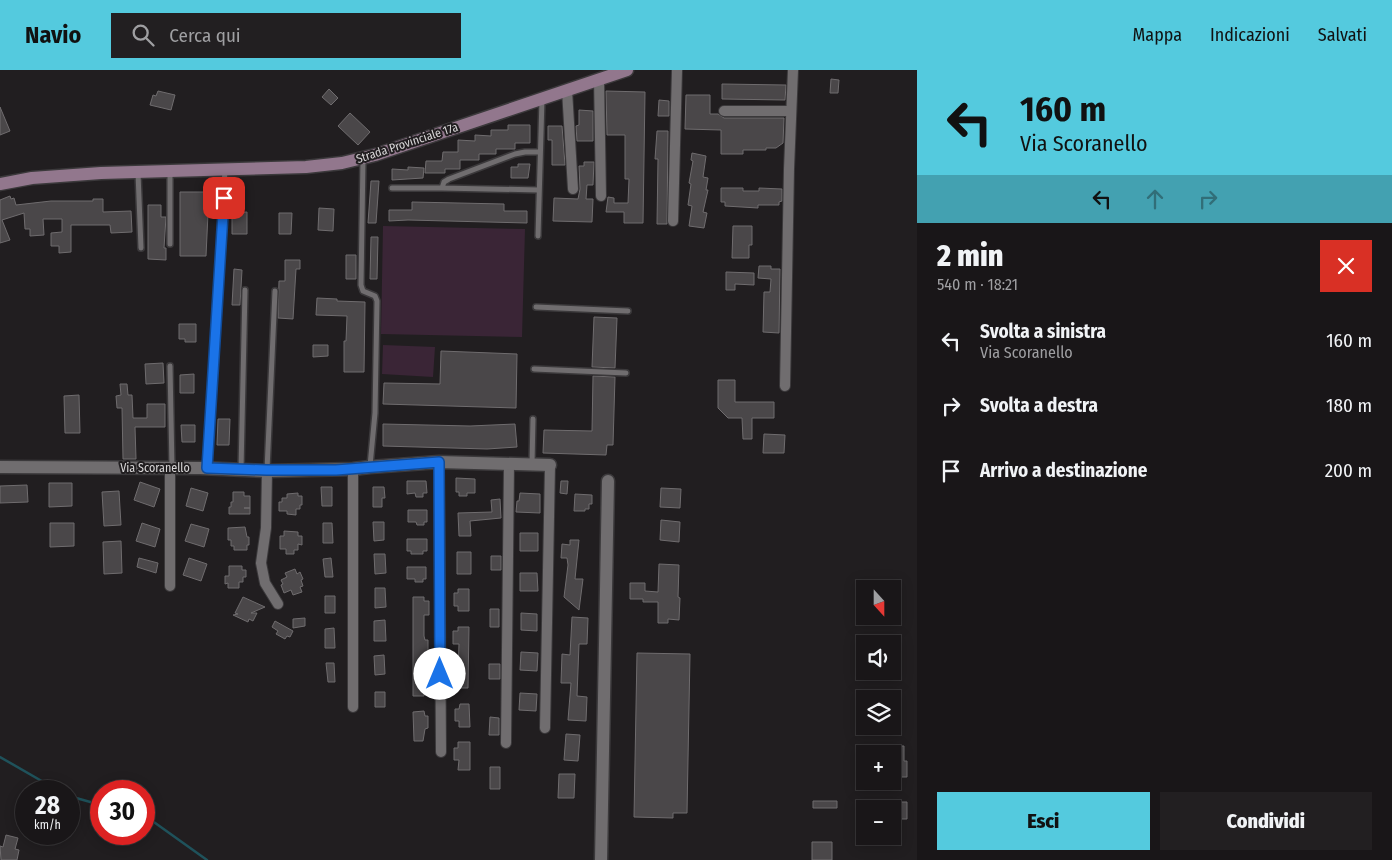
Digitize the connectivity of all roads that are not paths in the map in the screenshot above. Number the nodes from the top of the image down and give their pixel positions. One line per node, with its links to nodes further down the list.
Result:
1 (627, 70): 4 (main road, Strada Provinciale 17a)
2 (677, 70): 20 (street)
3 (793, 70): 8 (street)
4 (599, 79): 5 (main road, Strada Provinciale 17a); 19 (street)
5 (568, 90): 6 (main road, Strada Provinciale 17a); 17 (street)
6 (542, 98): 9 (lane); 10 (main road, Strada Provinciale 17a)
7 (724, 111): 8 (street)
8 (791, 111): 31 (street)
9 (540, 152): 16 (lane); 18 (lane)
10 (363, 158): 11 (main road, Strada Provinciale 17a); 38 (lane)
11 (225, 170): 13 (main road, Strada Provinciale 17a); 40 (lane)
12 (138, 172): 13 (main road, Strada Provinciale 17a); 14 (main road, Strada Provinciale 17a); 23 (lane)
13 (170, 172): 22 (lane)
14 (0, 184)
15 (392, 188): 16 (lane)
16 (442, 188): 18 (lane)
17 (573, 189)
18 (539, 190): 21 (lane)
19 (601, 196)
20 (673, 221)
21 (538, 236)
22 (170, 244)
23 (141, 248)
24 (246, 290): 42 (lane)
25 (275, 291): 43 (lane)
26 (536, 307): 27 (lane)
27 (628, 311)
28 (170, 366): 39 (lane)
29 (534, 369): 30 (lane)
30 (626, 373)
31 (785, 386)
32 (533, 419): 35 (lane)
33 (439, 462): 34 (street, Via Scoranello); 38 (street, Via Scoranello); 50 (street)
34 (509, 464): 35 (street, Via Scoranello); 49 (street)
35 (532, 464): 36 (street, Via Scoranello)
36 (550, 465): 48 (street)
37 (0, 467): 39 (street, Via Scoranello)
38 (370, 467): 41 (street, Via Scoranello)
39 (171, 468): 40 (street, Via Scoranello); 45 (street)
40 (207, 468): 42 (street, Via Scoranello)
41 (353, 469): 43 (street, Via Scoranello); 47 (street)
42 (241, 470): 43 (street, Via Scoranello)
43 (267, 470): 46 (street)
44 (608, 481): 51 (street)
45 (170, 586)
46 (278, 604)
47 (353, 707)
48 (545, 728)
49 (506, 743)
50 (441, 752)
51 (601, 860)

